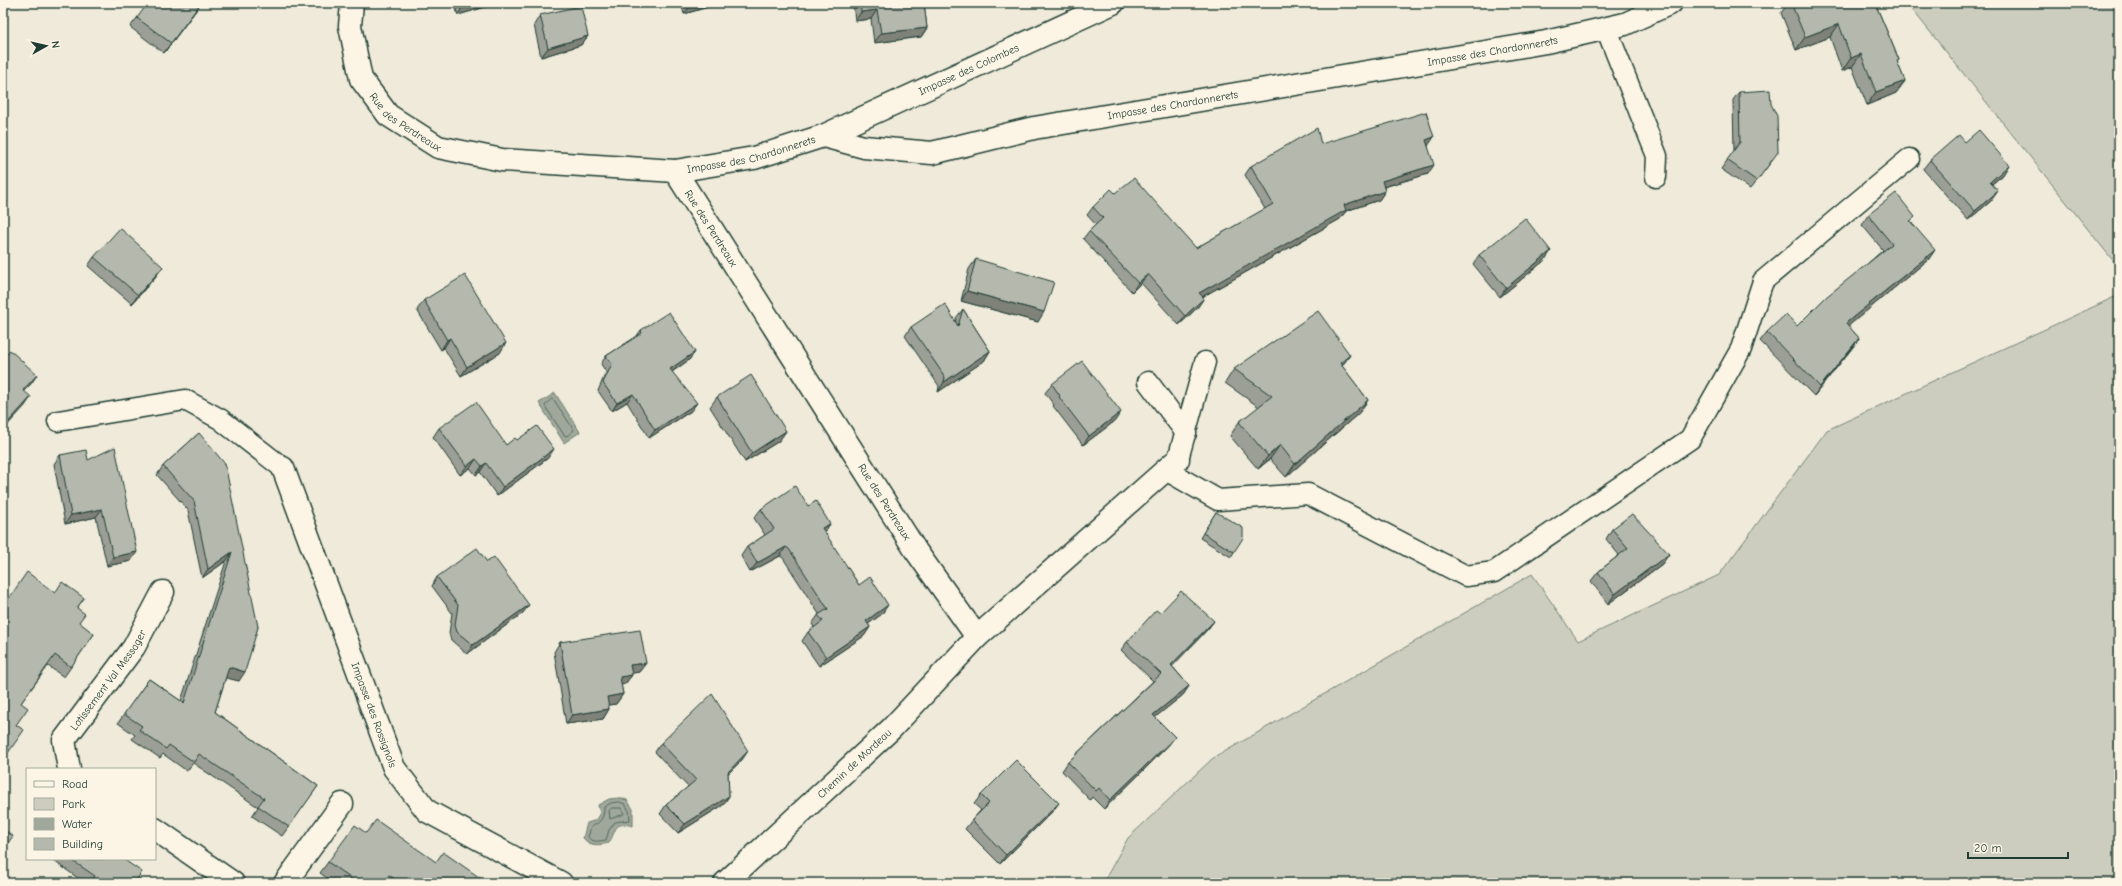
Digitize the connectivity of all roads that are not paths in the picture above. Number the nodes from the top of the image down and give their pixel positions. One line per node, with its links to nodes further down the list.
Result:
1 (352, 3): 7 (street, Rue des Perdreaux)
2 (1113, 3): 5 (street, Impasse des Colombes)
3 (1670, 3): 4 (street, Impasse des Chardonnerets)
4 (1606, 28): 5 (street, Impasse des Chardonnerets); 8 (lane)
5 (823, 136): 7 (street, Impasse des Chardonnerets)
6 (1909, 159): 13 (lane)
7 (675, 171): 16 (street, Rue des Perdreaux)
8 (1656, 177)
9 (1205, 362): 12 (lane)
10 (1148, 382): 12 (lane)
11 (58, 421): 14 (lane)
12 (1186, 433): 13 (lane)
13 (1172, 464): 16 (street, Chemin de Mordeau)
14 (283, 468): 22 (street, Impasse des Rossignols)
15 (162, 592): 17 (street, Lotissement Val Messager)
16 (977, 637): 23 (street, Chemin de Mordeau)
17 (69, 768)
18 (342, 804): 21 (street)
19 (156, 830): 20 (street)
20 (233, 883)
21 (285, 883)
22 (561, 883)
23 (725, 883)

